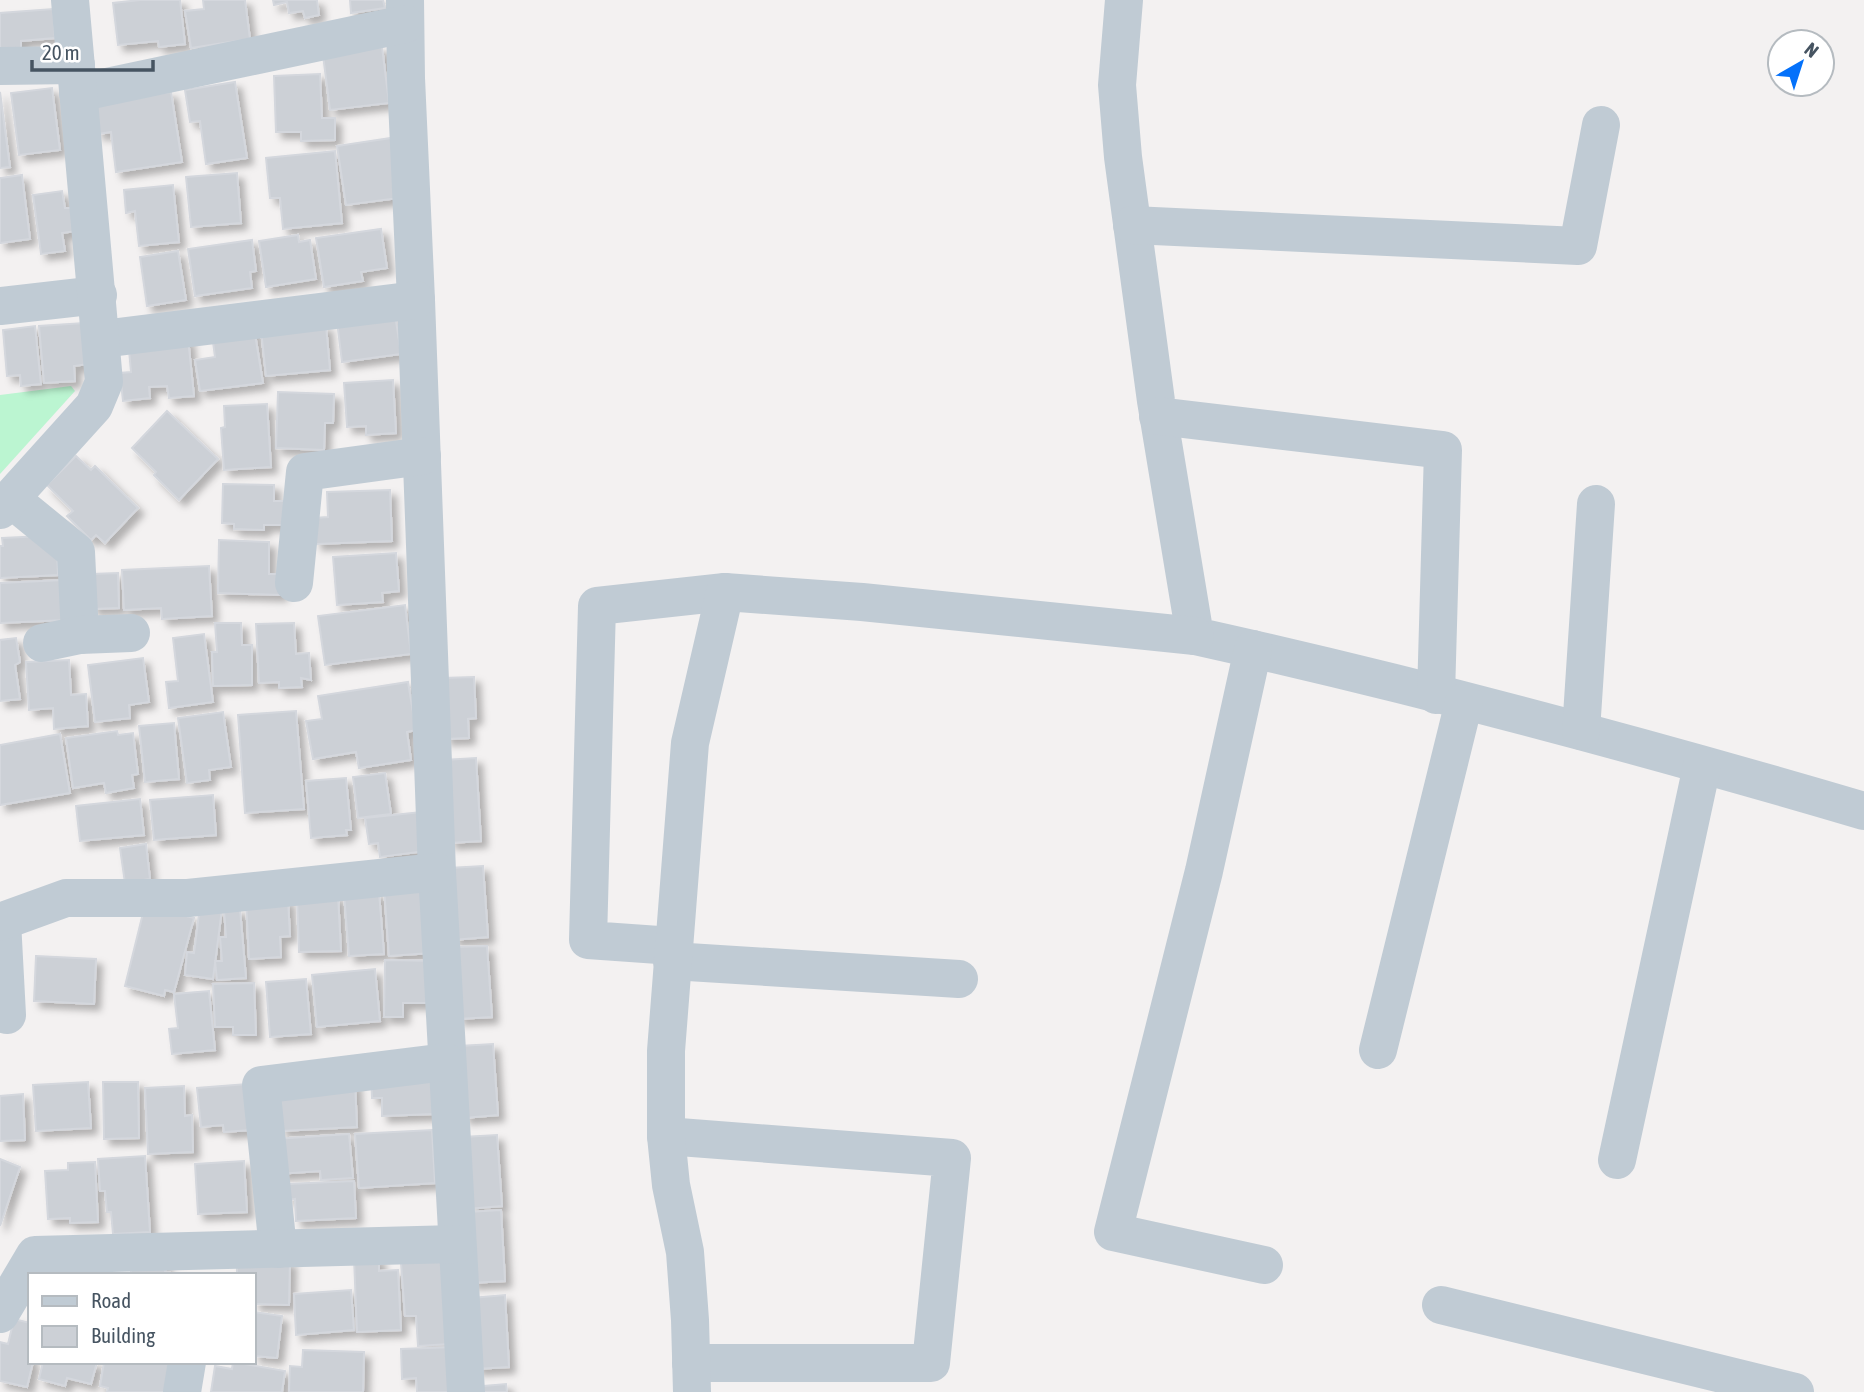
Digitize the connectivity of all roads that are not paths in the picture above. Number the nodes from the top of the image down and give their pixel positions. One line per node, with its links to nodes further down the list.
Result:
1 (70, 0): 5 (street)
2 (1124, 0): 7 (street)
3 (405, 12): 5 (street); 9 (street)
4 (0, 66): 5 (street)
5 (77, 79): 8 (street)
6 (1601, 125): 7 (street)
7 (1132, 225): 12 (street)
8 (97, 295): 10 (street); 11 (street)
9 (416, 300): 11 (street); 13 (street)
10 (0, 306)
11 (102, 339): 14 (street)
12 (1158, 416): 20 (street); 23 (street)
13 (422, 456): 16 (street); 27 (street)
14 (6, 504): 19 (street)
15 (1596, 504): 24 (street)
16 (294, 583)
17 (725, 592): 20 (street); 29 (street); 29 (street)
18 (131, 634): 19 (street)
19 (80, 635): 21 (street)
20 (1195, 636): 22 (street)
21 (42, 643)
22 (1254, 649): 23 (street); 40 (street)
23 (1450, 698): 24 (street); 32 (street)
24 (1581, 731): 25 (street)
25 (1702, 766): 26 (street); 35 (street)
26 (1864, 811)
27 (437, 872): 28 (street); 33 (street)
28 (1, 922): 31 (street)
29 (672, 954): 30 (street); 34 (street)
30 (959, 979)
31 (7, 1015)
32 (1377, 1050)
33 (446, 1062): 36 (street); 37 (street)
34 (666, 1136): 44 (street); 44 (street)
35 (1617, 1160)
36 (456, 1244): 37 (street); 46 (street)
37 (278, 1249): 38 (street)
38 (202, 1263): 39 (street)
39 (14, 1264): 42 (street)
40 (1264, 1265)
41 (1440, 1305): 47 (street)
42 (0, 1314)
43 (187, 1364): 45 (street)
44 (692, 1378)
45 (182, 1392)
46 (466, 1392)
47 (1795, 1392)

